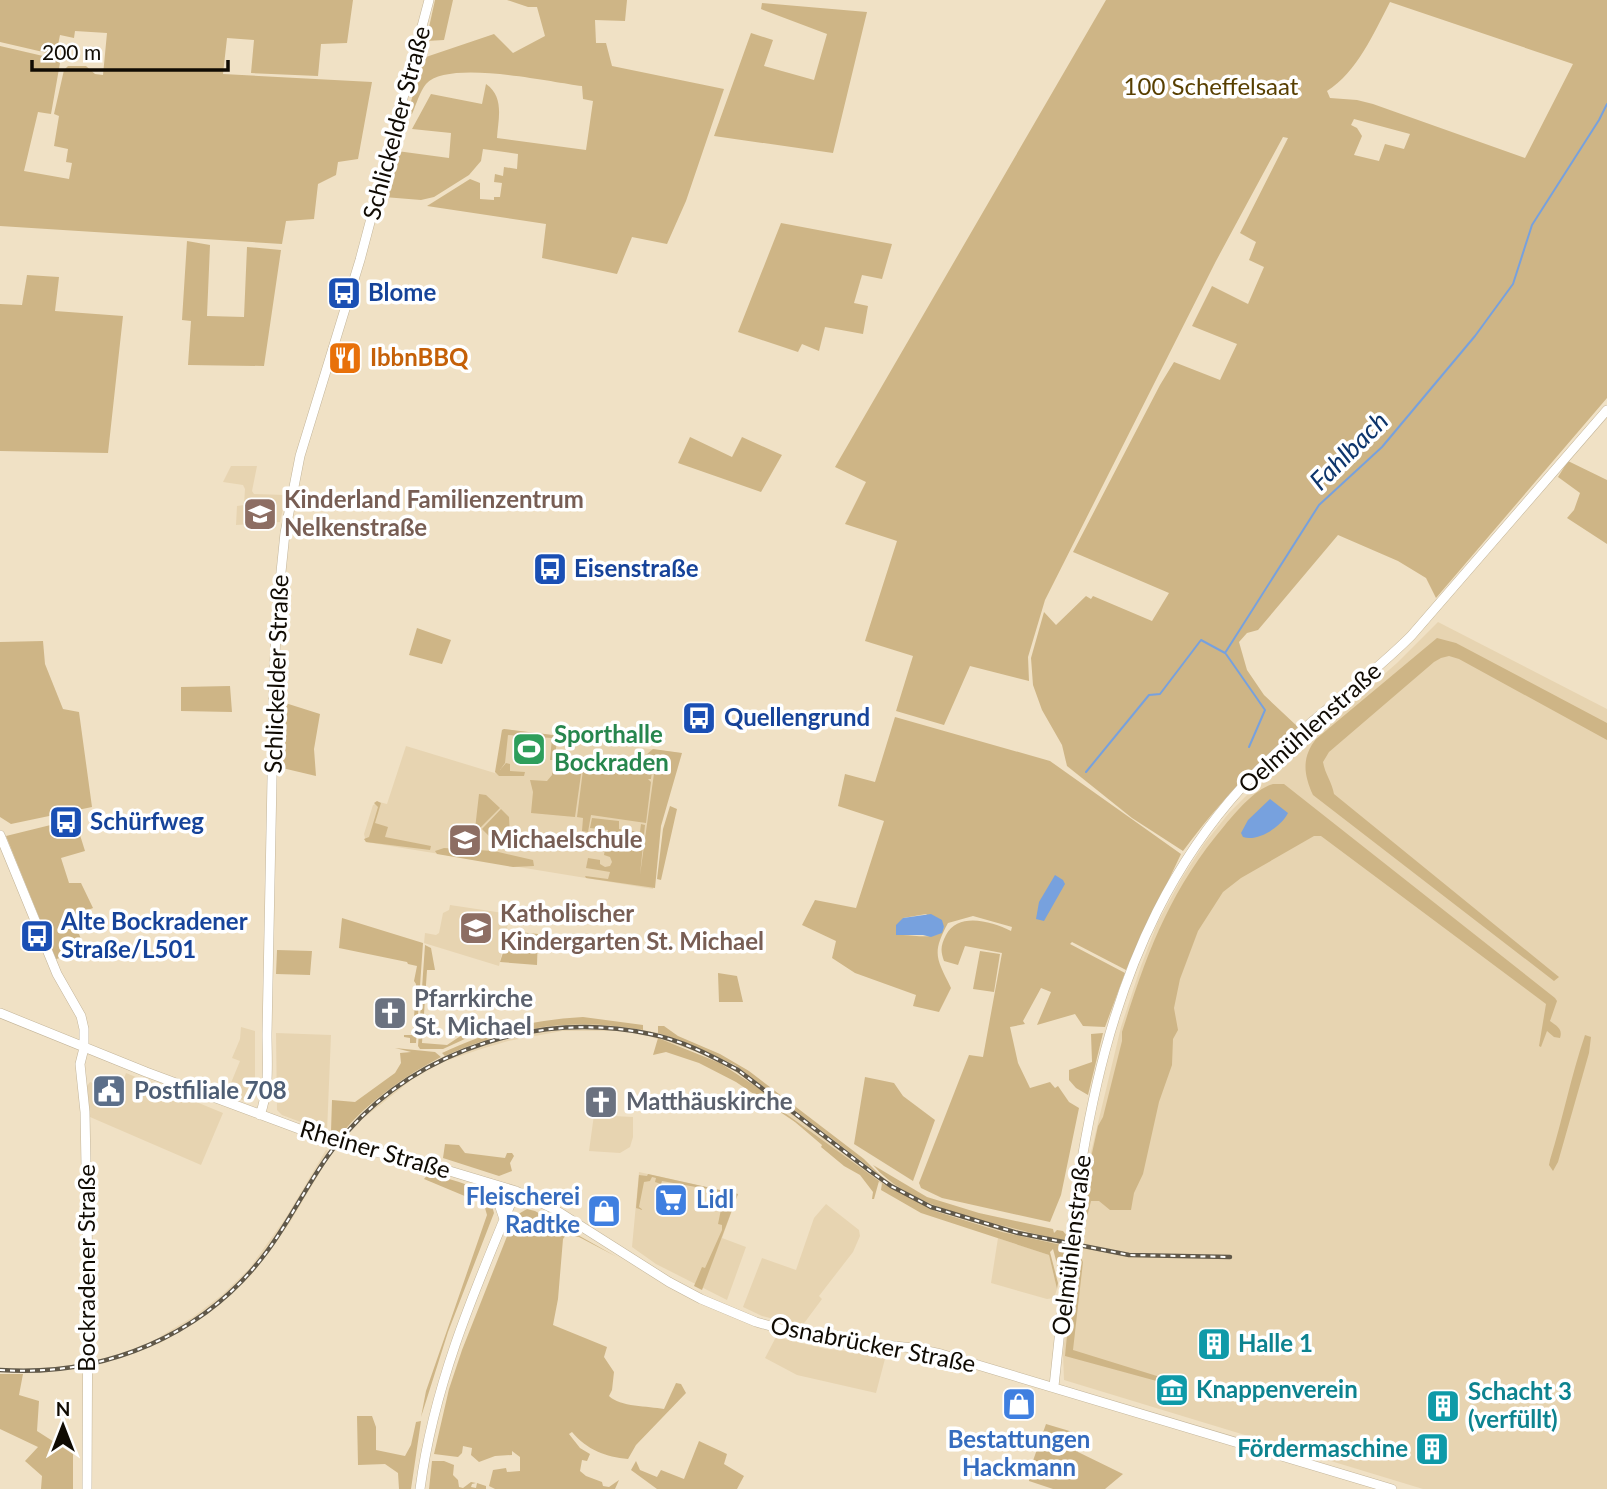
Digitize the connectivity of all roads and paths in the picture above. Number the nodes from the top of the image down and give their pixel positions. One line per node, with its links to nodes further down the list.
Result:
1 (429, 0): 6 (main road, Schlickelder Straße)
2 (1607, 410): 10 (main road, Oelmühlenstraße)
3 (0, 835): 5 (main road, Bockradener Straße)
4 (0, 1013): 5 (main road, Rheiner Straße)
5 (84, 1048): 6 (main road, Rheiner Straße); 11 (main road, Bockradener Straße)
6 (260, 1115): 7 (main road, Rheiner Straße)
7 (483, 1181): 8 (main road, Rheiner Straße); 9 (main road)
8 (516, 1191): 9 (main road); 10 (main road, Osnabrücker Straße)
9 (504, 1220): 12 (main road)
10 (1054, 1386): 13 (main road, Osnabrücker Straße)
11 (87, 1489)
12 (420, 1489)
13 (1392, 1489)

